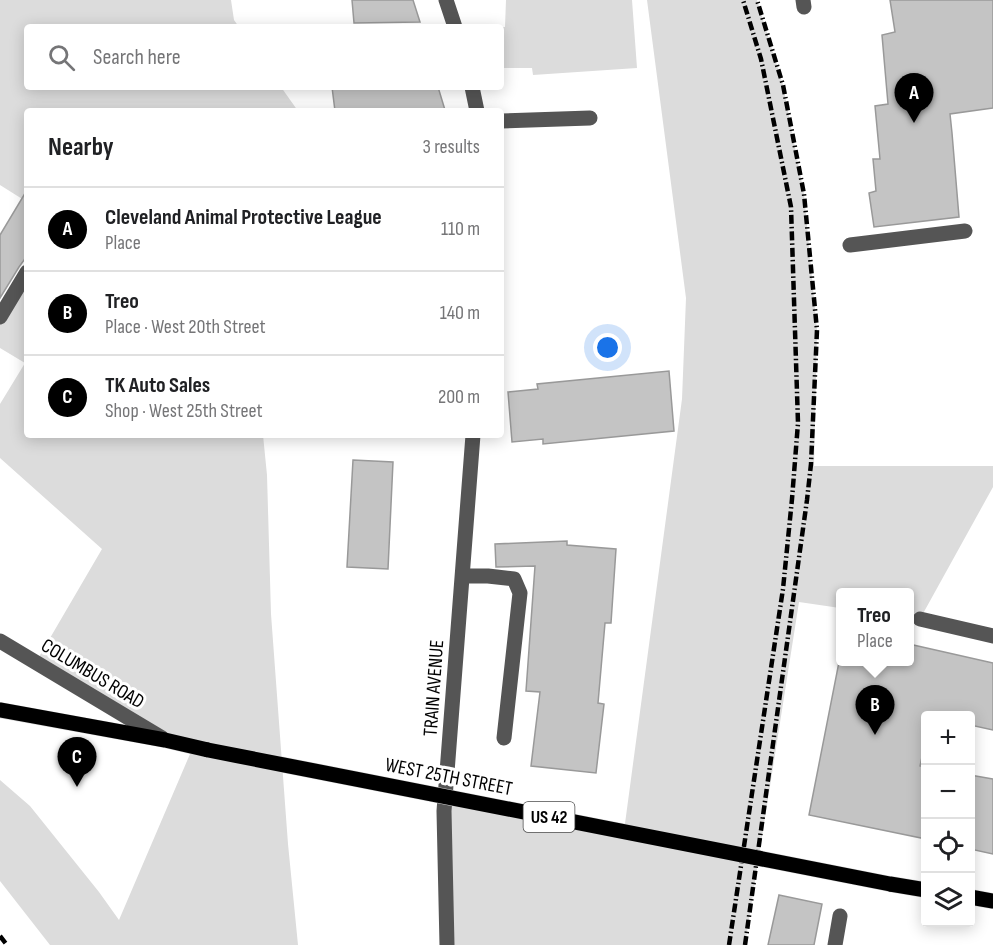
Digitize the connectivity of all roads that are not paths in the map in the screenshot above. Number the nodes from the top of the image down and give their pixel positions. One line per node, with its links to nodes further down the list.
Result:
1 (446, 0): 2 (street)
2 (454, 24)
3 (473, 90): 4 (street)
4 (476, 108)
5 (590, 117): 6 (street)
6 (504, 122)
7 (965, 231): 8 (street)
8 (850, 245)
9 (24, 277): 10 (street)
10 (0, 317)
11 (473, 438): 12 (street, TRAIN AVENUE)
12 (463, 576): 17 (street); 23 (street, TRAIN AVENUE)
13 (920, 619): 14 (street)
14 (993, 636)
15 (0, 641): 18 (street, COLUMBUS ROAD)
16 (0, 710): 18 (main road, WEST 25TH STREET / US 42)
17 (504, 738)
18 (165, 740): 19 (main road, WEST 25TH STREET / US 42, bridge)
19 (921, 889)
20 (975, 898): 21 (main road)
21 (993, 901)
22 (840, 916): 24 (street)
23 (447, 945)
24 (835, 945)

